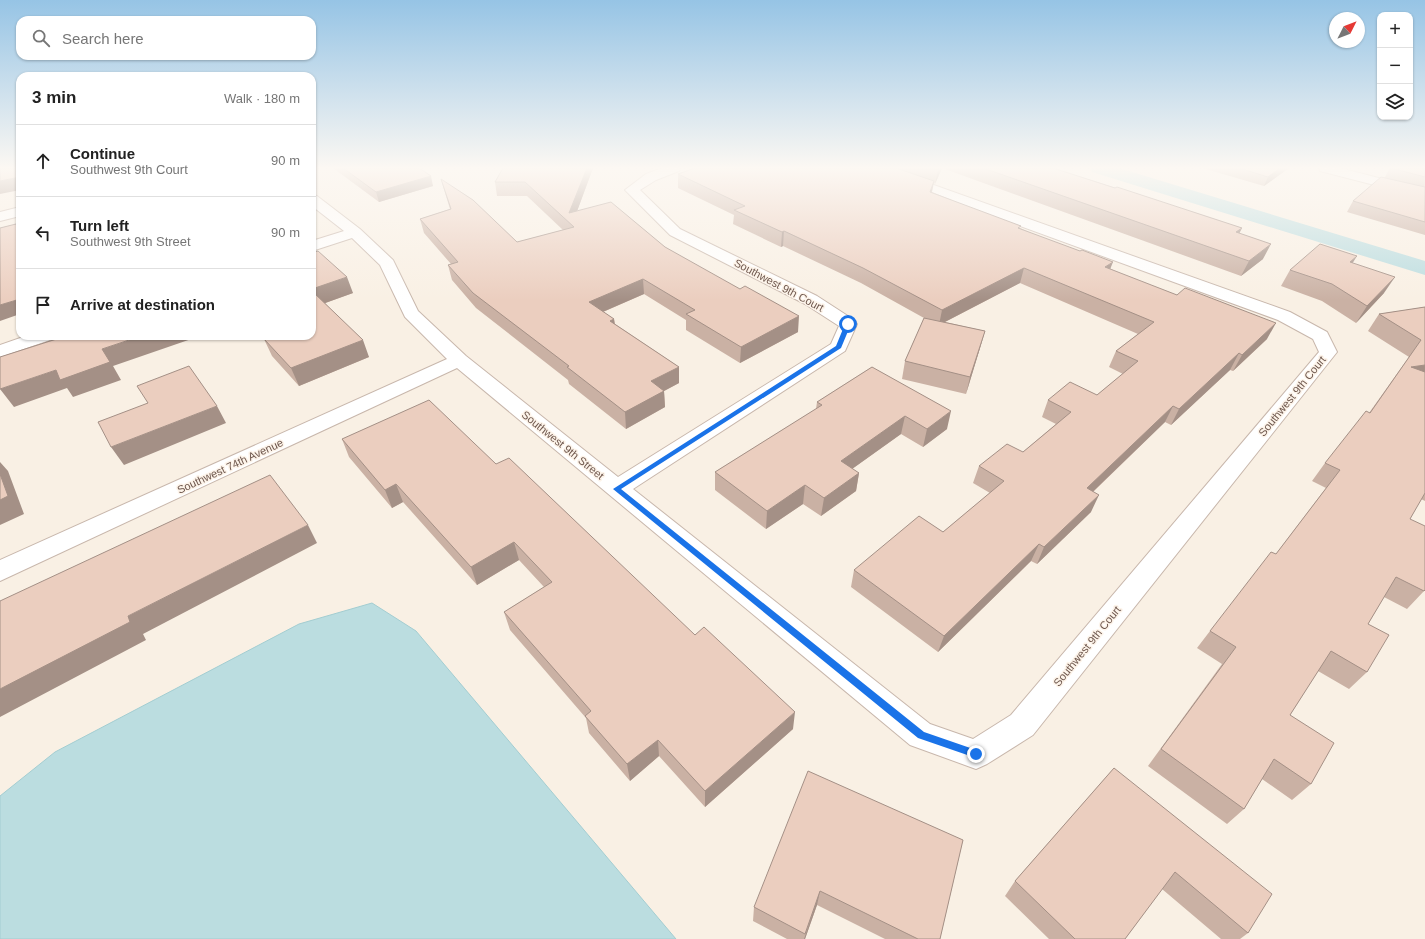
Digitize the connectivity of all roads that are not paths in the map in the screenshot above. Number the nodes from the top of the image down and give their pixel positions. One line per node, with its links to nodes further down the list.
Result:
1 (16, 212): 5 (street)
2 (329, 212): 6 (street)
3 (653, 212): 11 (street, Southwest 9th Court)
4 (995, 212): 13 (street, Southwest 9th Court)
5 (0, 217)
6 (355, 232): 7 (street); 10 (street, Southwest 9th Street)
7 (316, 245)
8 (32, 340): 9 (street)
9 (0, 351)
10 (459, 360): 11 (street, Southwest 9th Street); 12 (street, Southwest 74th Avenue)
11 (616, 489): 13 (street, Southwest 9th Street)
12 (0, 571)
13 (976, 754)

